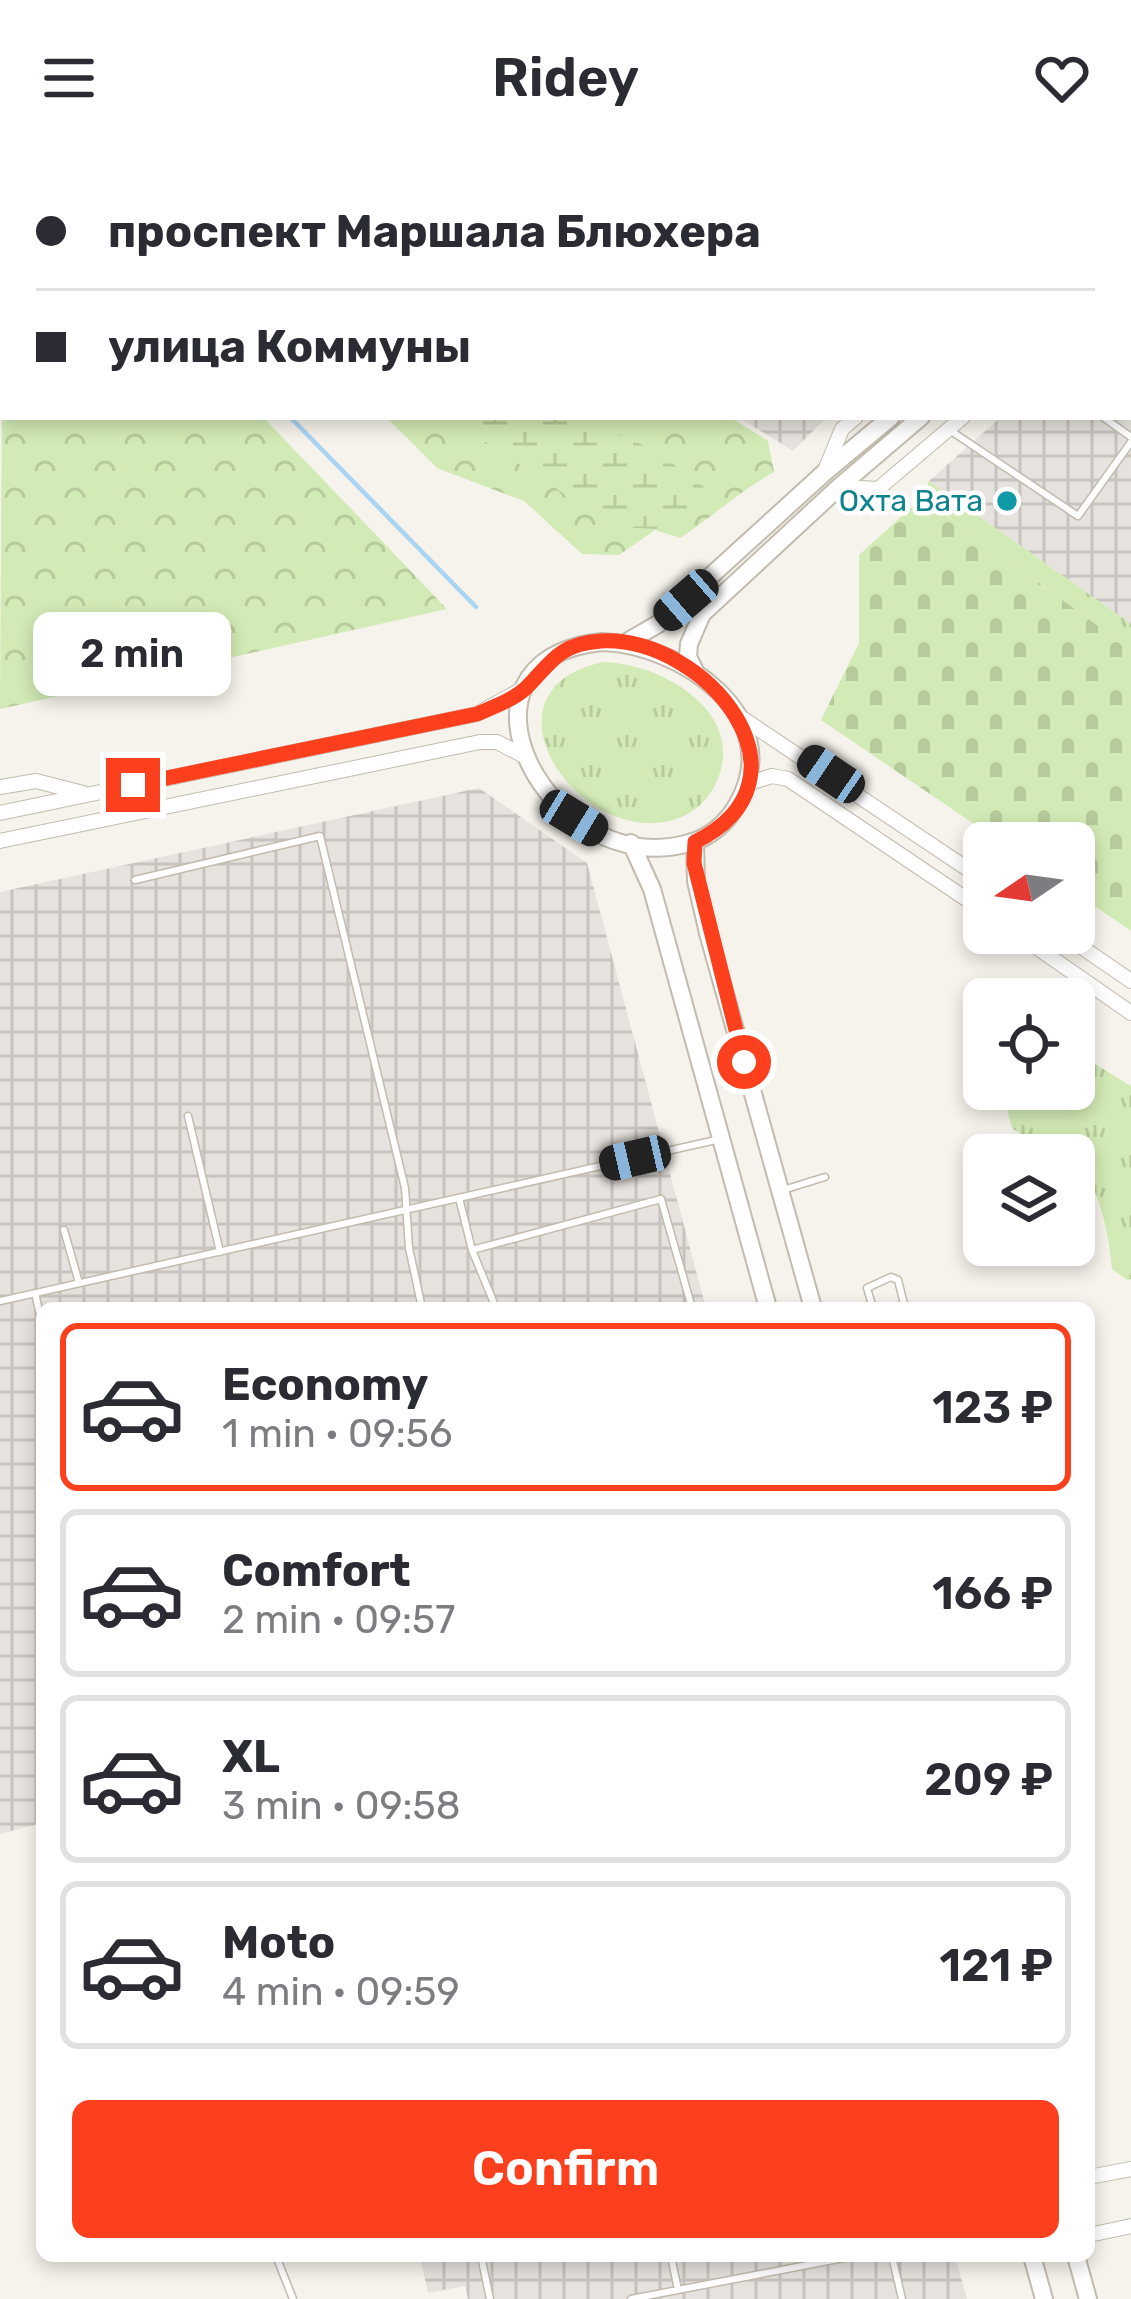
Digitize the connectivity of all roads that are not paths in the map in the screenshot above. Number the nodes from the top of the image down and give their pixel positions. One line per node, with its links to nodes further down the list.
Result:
1 (852, 420): 8 (street)
2 (887, 420): 8 (street)
3 (917, 420): 9 (street)
4 (959, 420): 6 (street)
5 (1107, 420): 7 (lane)
6 (948, 429): 7 (lane); 9 (street)
7 (1131, 439)
8 (825, 472): 10 (street)
9 (839, 487): 11 (street)
10 (627, 643): 11 (street); 12 (street)
11 (695, 672): 13 (street)
12 (526, 687): 14 (street); 17 (street)
13 (739, 716): 15 (street); 22 (street)
14 (523, 754): 19 (street); 21 (street)
15 (746, 784): 20 (street); 24 (street)
16 (0, 787): 17 (street)
17 (87, 794): 18 (street)
18 (0, 813)
19 (0, 841)
20 (695, 842): 21 (street); 32 (street)
21 (631, 843): 30 (street)
22 (963, 866)
23 (135, 880): 34 (lane)
24 (963, 897)
25 (1046, 954): 28 (street)
26 (1092, 954): 27 (street)
27 (1131, 981)
28 (1131, 1013)
29 (188, 1116): 37 (lane)
30 (721, 1138): 33 (lane); 45 (street)
31 (825, 1177): 32 (lane)
32 (779, 1191): 46 (street)
33 (459, 1198): 34 (lane); 36 (lane)
34 (404, 1210): 37 (lane); 42 (lane)
35 (64, 1230): 38 (lane)
36 (472, 1250): 43 (lane); 44 (lane)
37 (220, 1252): 38 (lane)
38 (79, 1283): 39 (lane)
39 (35, 1293): 40 (lane); 41 (lane)
40 (0, 1301)
41 (37, 1302)
42 (421, 1302)
43 (494, 1302)
44 (690, 1302)
45 (766, 1302)
46 (810, 1302)
47 (871, 1302): 48 (lane)
48 (904, 1302)
49 (1131, 2169): 50 (street)
50 (1095, 2176)
51 (1131, 2227): 52 (street)
52 (1095, 2234)
53 (278, 2262): 61 (lane)
54 (482, 2262): 62 (lane)
55 (671, 2262): 60 (lane)
56 (799, 2262): 60 (lane)
57 (893, 2262): 64 (lane)
58 (1034, 2262): 65 (street)
59 (1078, 2262): 66 (street)
60 (678, 2290): 63 (lane)
61 (293, 2299)
62 (490, 2299)
63 (631, 2299)
64 (902, 2299)
65 (1044, 2299)
66 (1088, 2299)

